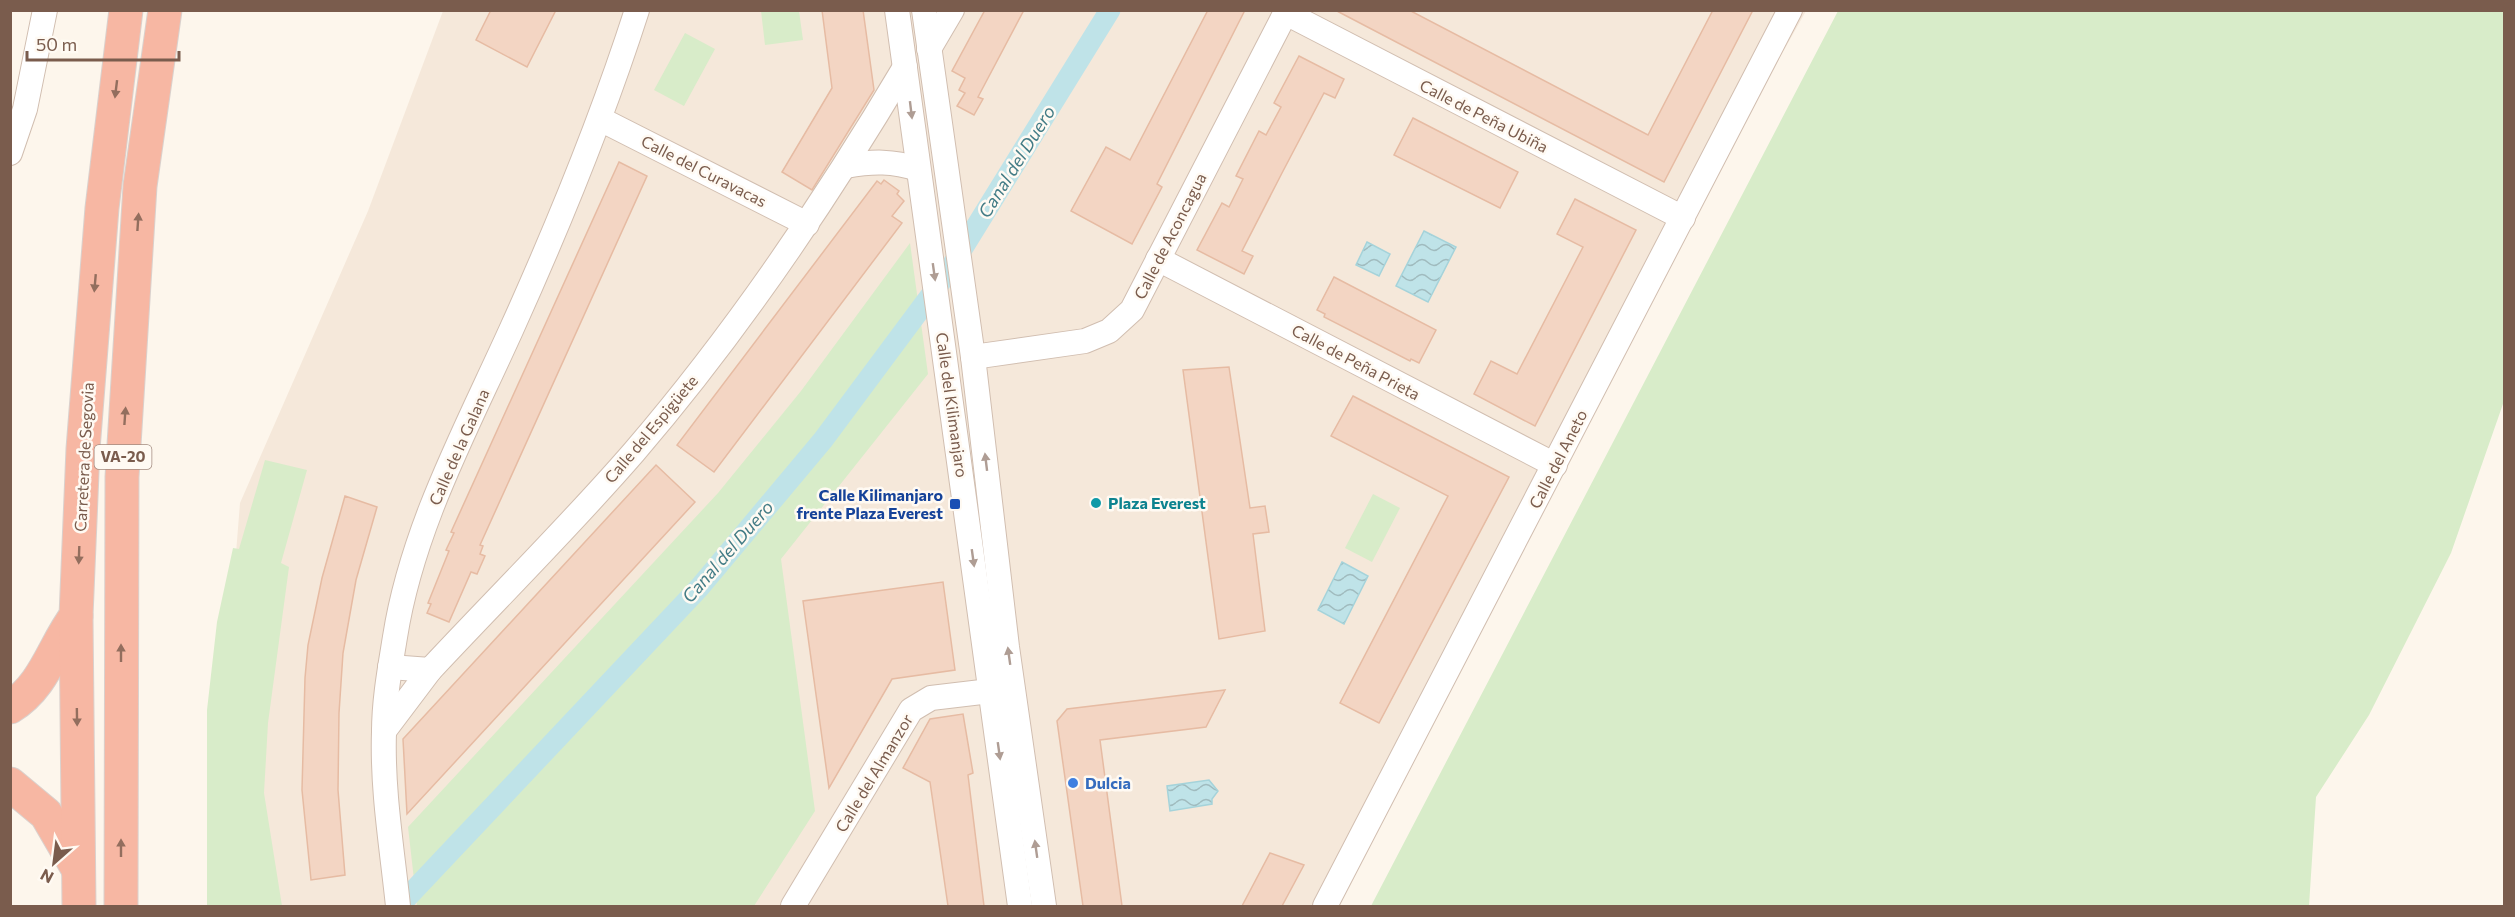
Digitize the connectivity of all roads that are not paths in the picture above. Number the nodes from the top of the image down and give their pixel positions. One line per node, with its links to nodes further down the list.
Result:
1 (45, 10): 13 (street)
2 (126, 10): 21 (highway, Carretera de Segovia / VA-20, one-way to 21)
3 (165, 10): 30 (highway, VA-20, one-way to 3)
4 (637, 10): 12 (street, Calle de la Galana)
5 (897, 10): 11 (street, Calle del Kilimanjaro)
6 (924, 10): 10 (street, Calle del Kilimanjaro)
7 (952, 10): 10 (street)
8 (1790, 10): 16 (street, Calle del Aneto)
9 (1286, 12): 16 (street, Calle de Peña Ubiña); 18 (street, Calle de Aconcagua)
10 (929, 49): 19 (street, Calle del Kilimanjaro)
11 (905, 67): 14 (street, Calle del Espigüete); 15 (street, Calle del Kilimanjaro, one-way to 15)
12 (600, 119): 17 (street, Calle del Curavacas); 22 (street, Calle de la Galana)
13 (10, 153)
14 (846, 166): 15 (street); 17 (street, Calle del Espigüete)
15 (918, 169): 24 (street, Calle del Kilimanjaro, one-way to 24)
16 (1683, 218): 20 (street, Calle del Aneto)
17 (807, 225): 23 (street, Calle del Espigüete)
18 (1158, 259): 19 (street, Calle de Aconcagua); 20 (street, Calle de Peña Prieta)
19 (974, 357): 34 (street, Calle del Kilimanjaro, one-way to 19)
20 (1555, 465): 35 (street, Calle del Aneto)
21 (76, 616): 25 (highway); 28 (highway, Carretera de Segovia / VA-20, one-way to 28)
22 (390, 668): 23 (street); 26 (street, Calle de la Galana)
23 (430, 670): 26 (street, Calle del Espigüete)
24 (990, 691): 32 (street, Calle del Almanzor); 33 (street, Calle del Kilimanjaro, one-way to 33)
25 (10, 707)
26 (384, 731): 31 (street, Calle de la Galana)
27 (10, 784): 28 (highway)
28 (79, 871): 29 (highway, Carretera de Segovia / VA-20)
29 (79, 906)
30 (121, 906)
31 (398, 906)
32 (793, 906)
33 (1020, 906)
34 (1044, 906)
35 (1325, 906)

